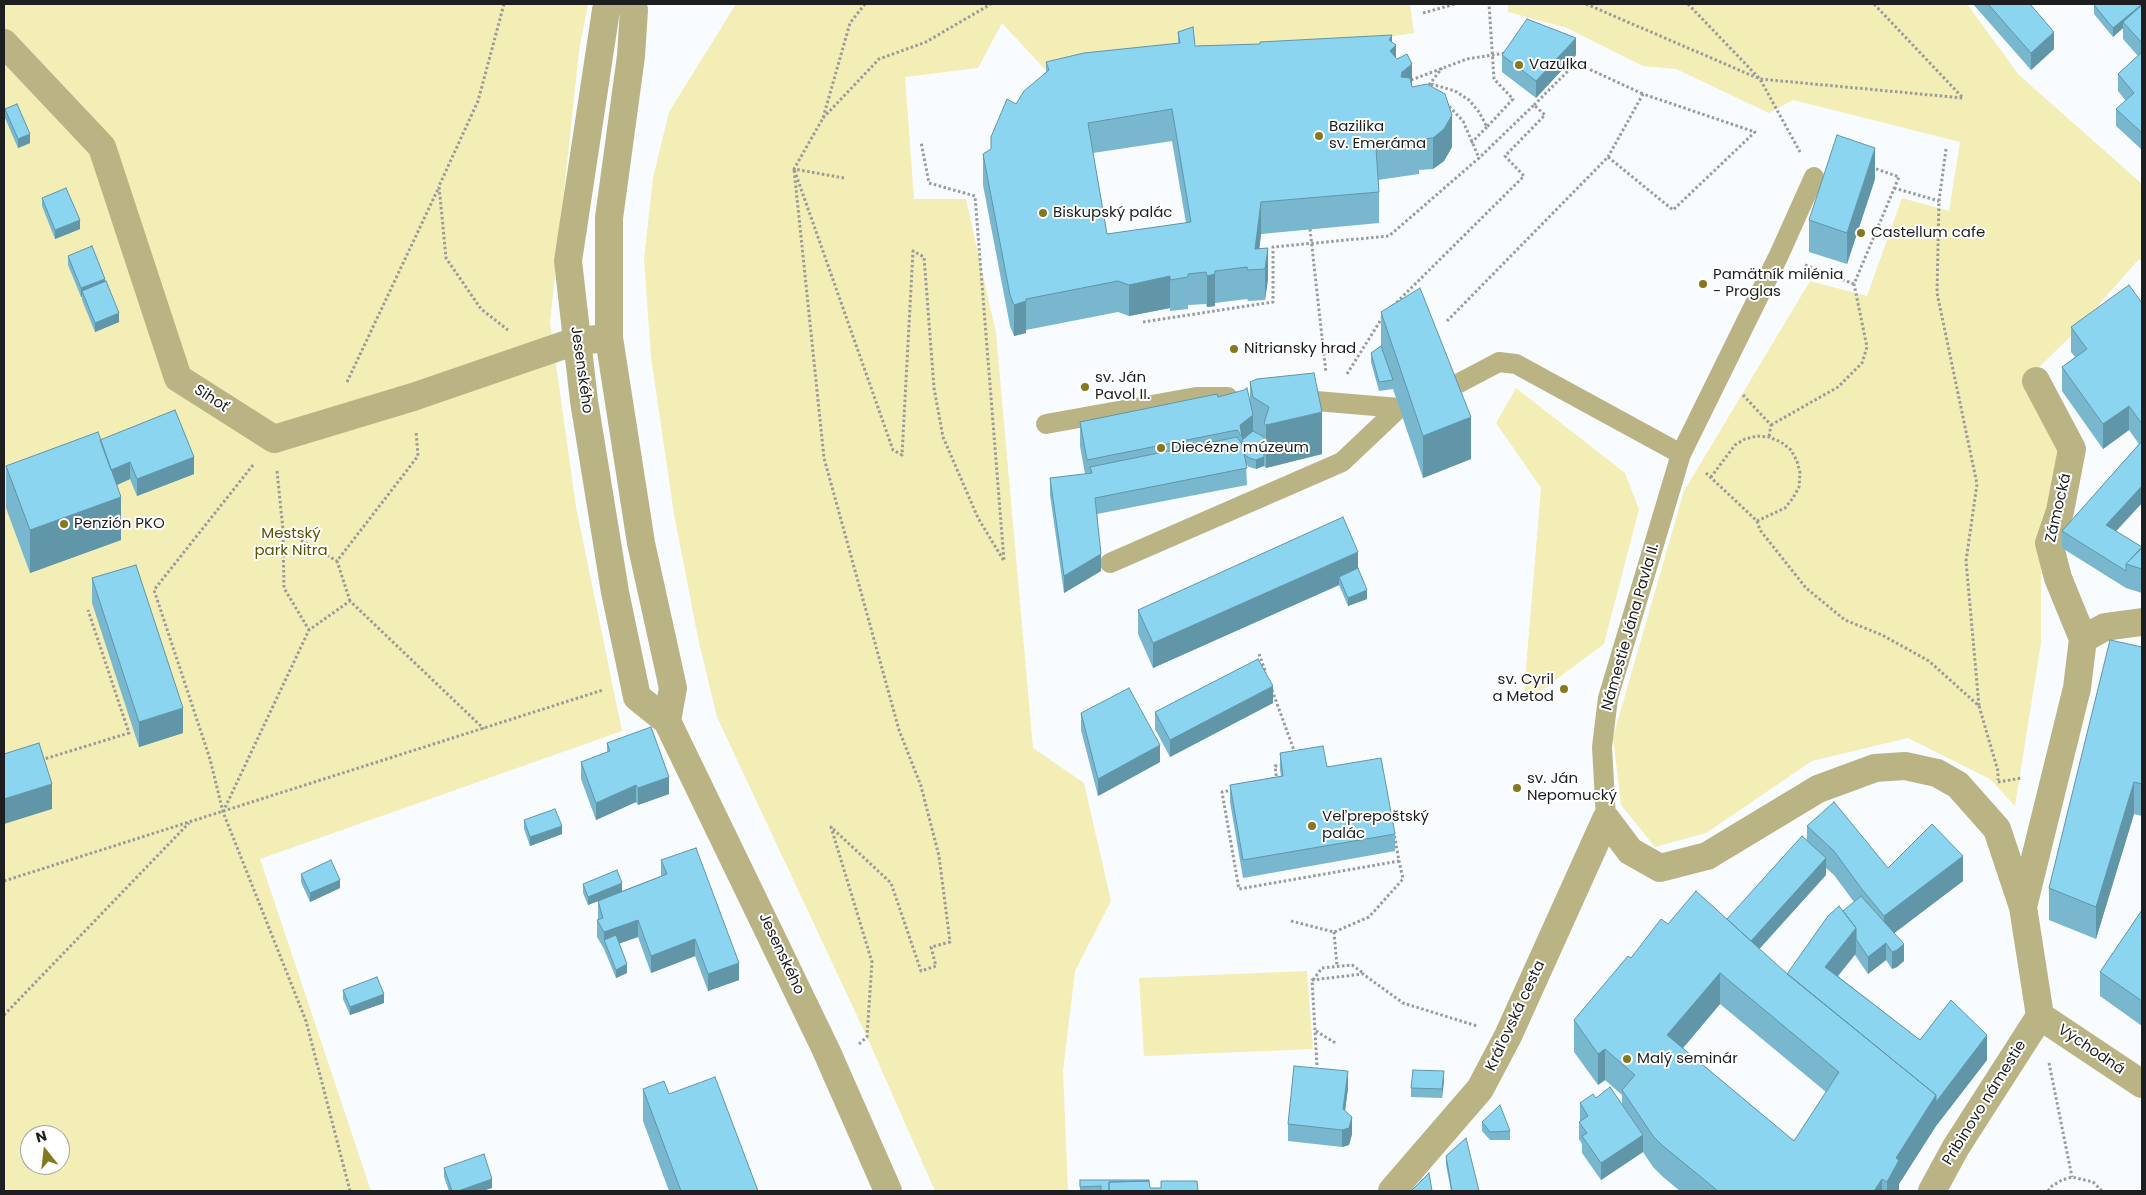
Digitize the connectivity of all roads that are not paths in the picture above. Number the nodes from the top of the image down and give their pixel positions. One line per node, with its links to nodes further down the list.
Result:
1 (610, 4): 6 (street, Jesenského)
2 (631, 4): 5 (street, Jesenského)
3 (4, 43): 6 (street, Sihoť)
4 (1814, 177): 12 (lane, Námestie Jána Pavla II.)
5 (609, 338): 6 (street); 16 (street, Jesenského)
6 (576, 341): 16 (street, Jesenského)
7 (2036, 381): 15 (street, Zámocká)
8 (1246, 398): 11 (lane)
9 (1276, 398): 10 (lane)
10 (1400, 408): 12 (lane); 13 (lane)
11 (1046, 424)
12 (1681, 454): 17 (lane, Námestie Jána Pavla II.)
13 (1110, 563)
14 (2142, 622): 15 (street)
15 (2083, 639): 18 (street, Zámocká)
16 (667, 721): 21 (street, Jesenského)
17 (1606, 819): 18 (street); 22 (street, Kráľovská cesta)
18 (2023, 907): 19 (street)
19 (2040, 1016): 20 (street, Východná); 23 (street, Pribinovo námestie)
20 (2142, 1084)
21 (888, 1191)
22 (1392, 1191)
23 (1932, 1191)

